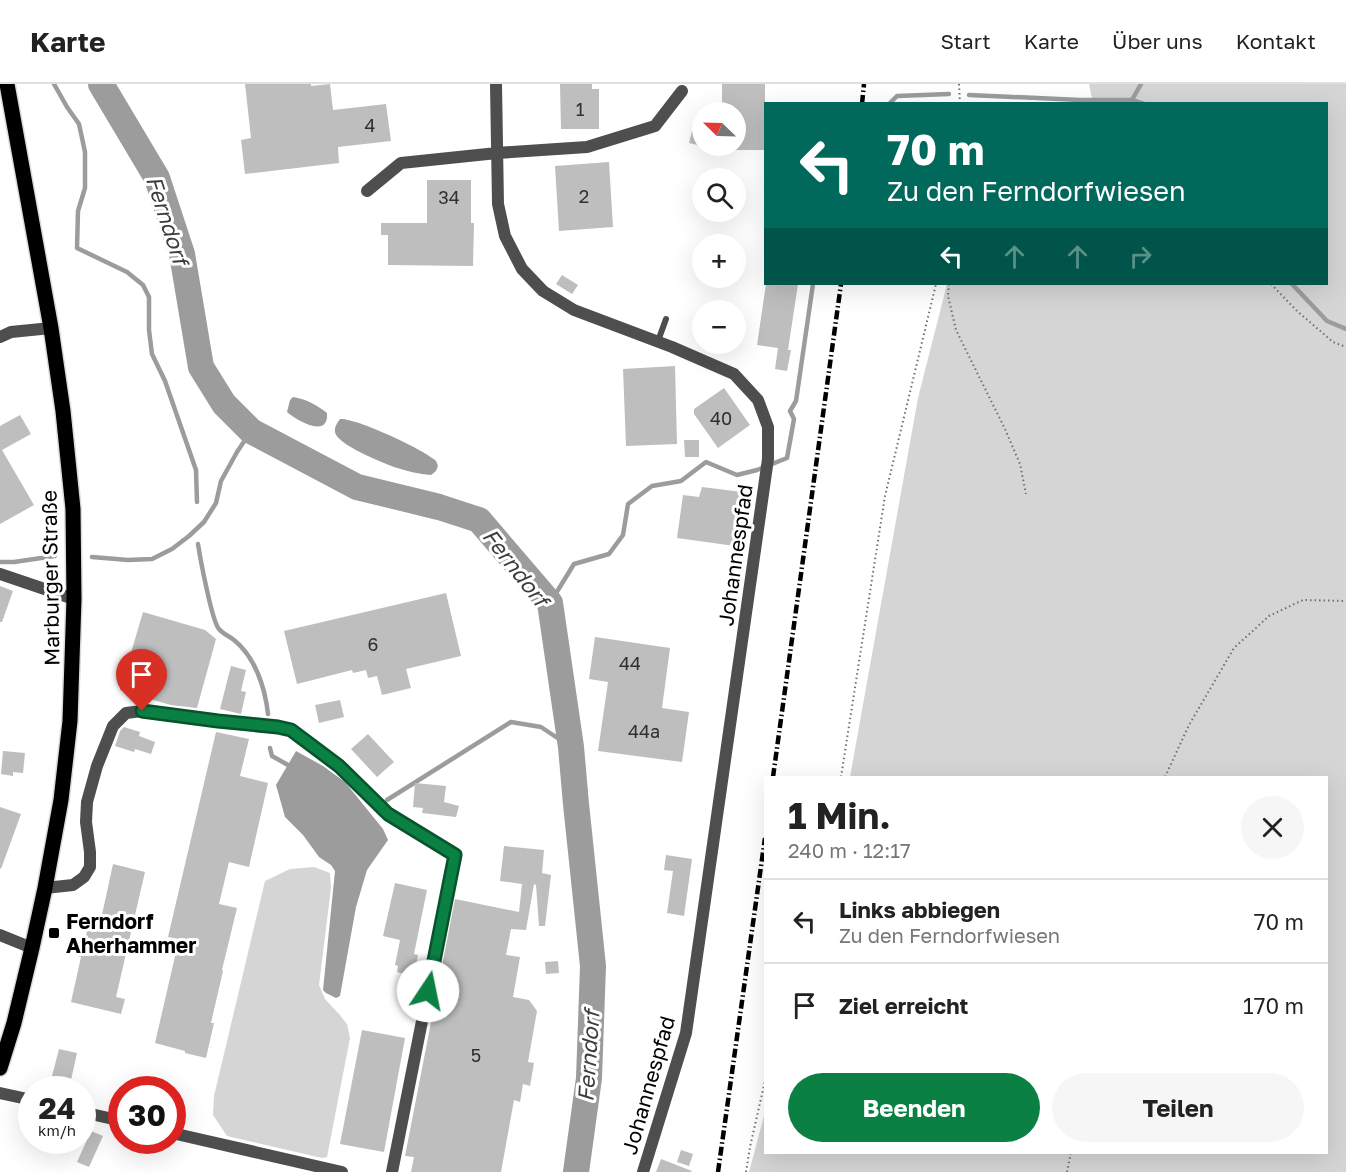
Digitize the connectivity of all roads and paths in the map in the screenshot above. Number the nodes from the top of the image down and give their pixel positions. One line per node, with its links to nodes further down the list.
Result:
1 (7, 84): 12 (main road, Marburger Straße)
2 (496, 84): 6 (street, Johannespfad)
3 (959, 84): 5 (path)
4 (682, 91): 6 (street)
5 (960, 102)
6 (496, 153): 7 (street); 14 (street, Johannespfad)
7 (367, 191)
8 (936, 285): 20 (path)
9 (949, 285): 16 (path)
10 (1272, 285): 15 (path)
11 (666, 319): 14 (lane)
12 (51, 328): 13 (street); 18 (main road, Marburger Straße)
13 (0, 337)
14 (658, 342): 33 (street, Johannespfad)
15 (1346, 347)
16 (1026, 494)
17 (0, 574): 18 (street)
18 (74, 599): 22 (main road, Marburger Straße)
19 (1346, 601): 21 (path)
20 (841, 776)
21 (1165, 776)
22 (45, 888): 24 (main road, Marburger Straße); 32 (street)
23 (0, 935): 24 (street)
24 (32, 948): 25 (main road, Marburger Straße)
25 (0, 1068)
26 (764, 1085): 34 (path)
27 (0, 1093): 28 (street)
28 (18, 1097)
29 (186, 1136): 31 (street)
30 (1071, 1154): 35 (path)
31 (342, 1172)
32 (392, 1172)
33 (643, 1172)
34 (746, 1172)
35 (1067, 1172)

